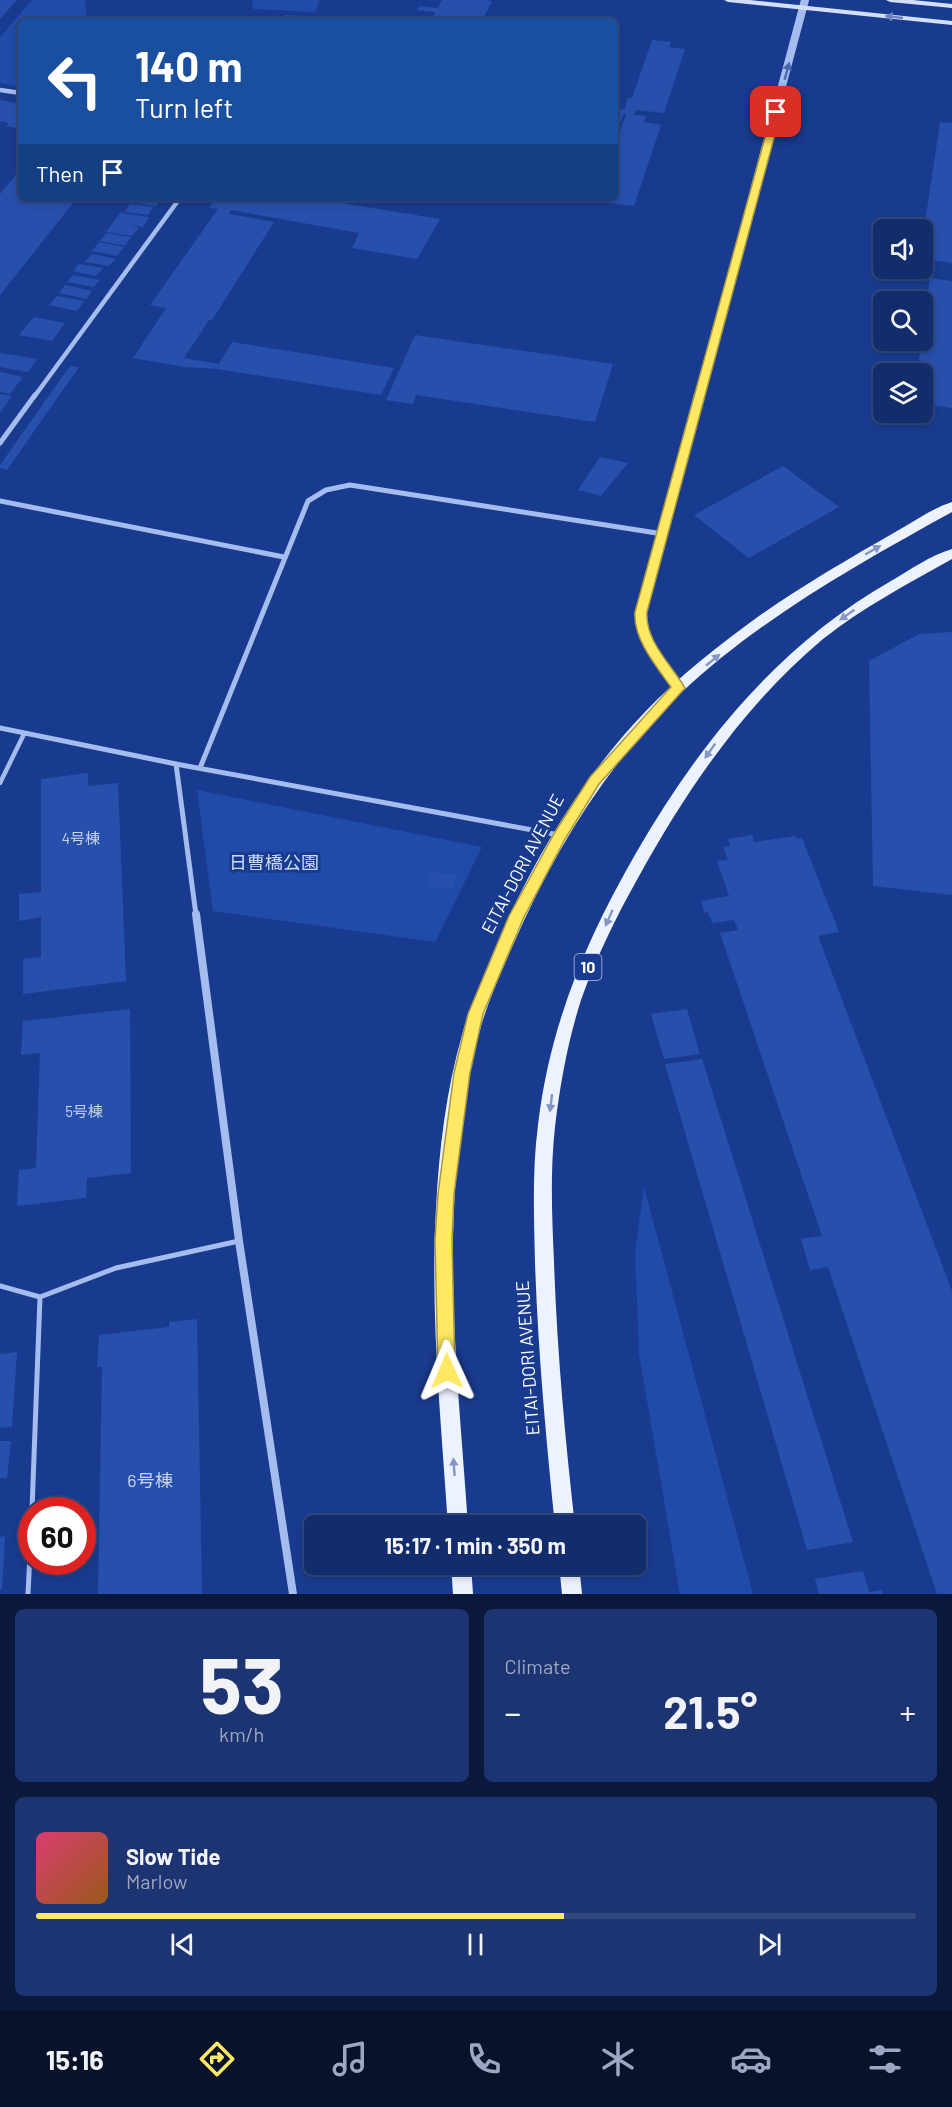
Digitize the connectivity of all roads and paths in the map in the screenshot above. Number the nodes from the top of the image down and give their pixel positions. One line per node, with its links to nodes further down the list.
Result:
1 (728, 0): 3 (main road)
2 (890, 0): 4 (main road)
3 (804, 4): 5 (main road, one-way to 3); 12 (street, one-way to 3)
4 (952, 6)
5 (952, 23)
6 (0, 90): 7 (street)
7 (18, 93)
8 (178, 201): 9 (street)
9 (0, 443)
10 (0, 501): 14 (street)
11 (952, 506): 15 (main road, EITAI-DORI AVENUE, one-way to 11)
12 (663, 535): 14 (street); 15 (street)
13 (952, 554): 27 (main road, EITAI-DORI AVENUE / 10, one-way to 27)
14 (284, 558): 19 (street)
15 (679, 688): 21 (main road, EITAI-DORI AVENUE)
16 (0, 729): 17 (street)
17 (24, 734): 18 (street); 20 (lane)
18 (176, 764): 19 (street); 22 (street)
19 (200, 768): 21 (street)
20 (0, 783)
21 (560, 836): 26 (main road, EITAI-DORI AVENUE, one-way to 21)
22 (239, 1241): 24 (lane); 32 (street)
23 (0, 1286): 24 (lane)
24 (40, 1297): 25 (lane)
25 (33, 1497)
26 (457, 1515)
27 (564, 1515)
28 (29, 1575): 31 (lane)
29 (462, 1575): 33 (main road)
30 (570, 1575): 34 (main road)
31 (28, 1594)
32 (293, 1594)
33 (463, 1594)
34 (572, 1594)

